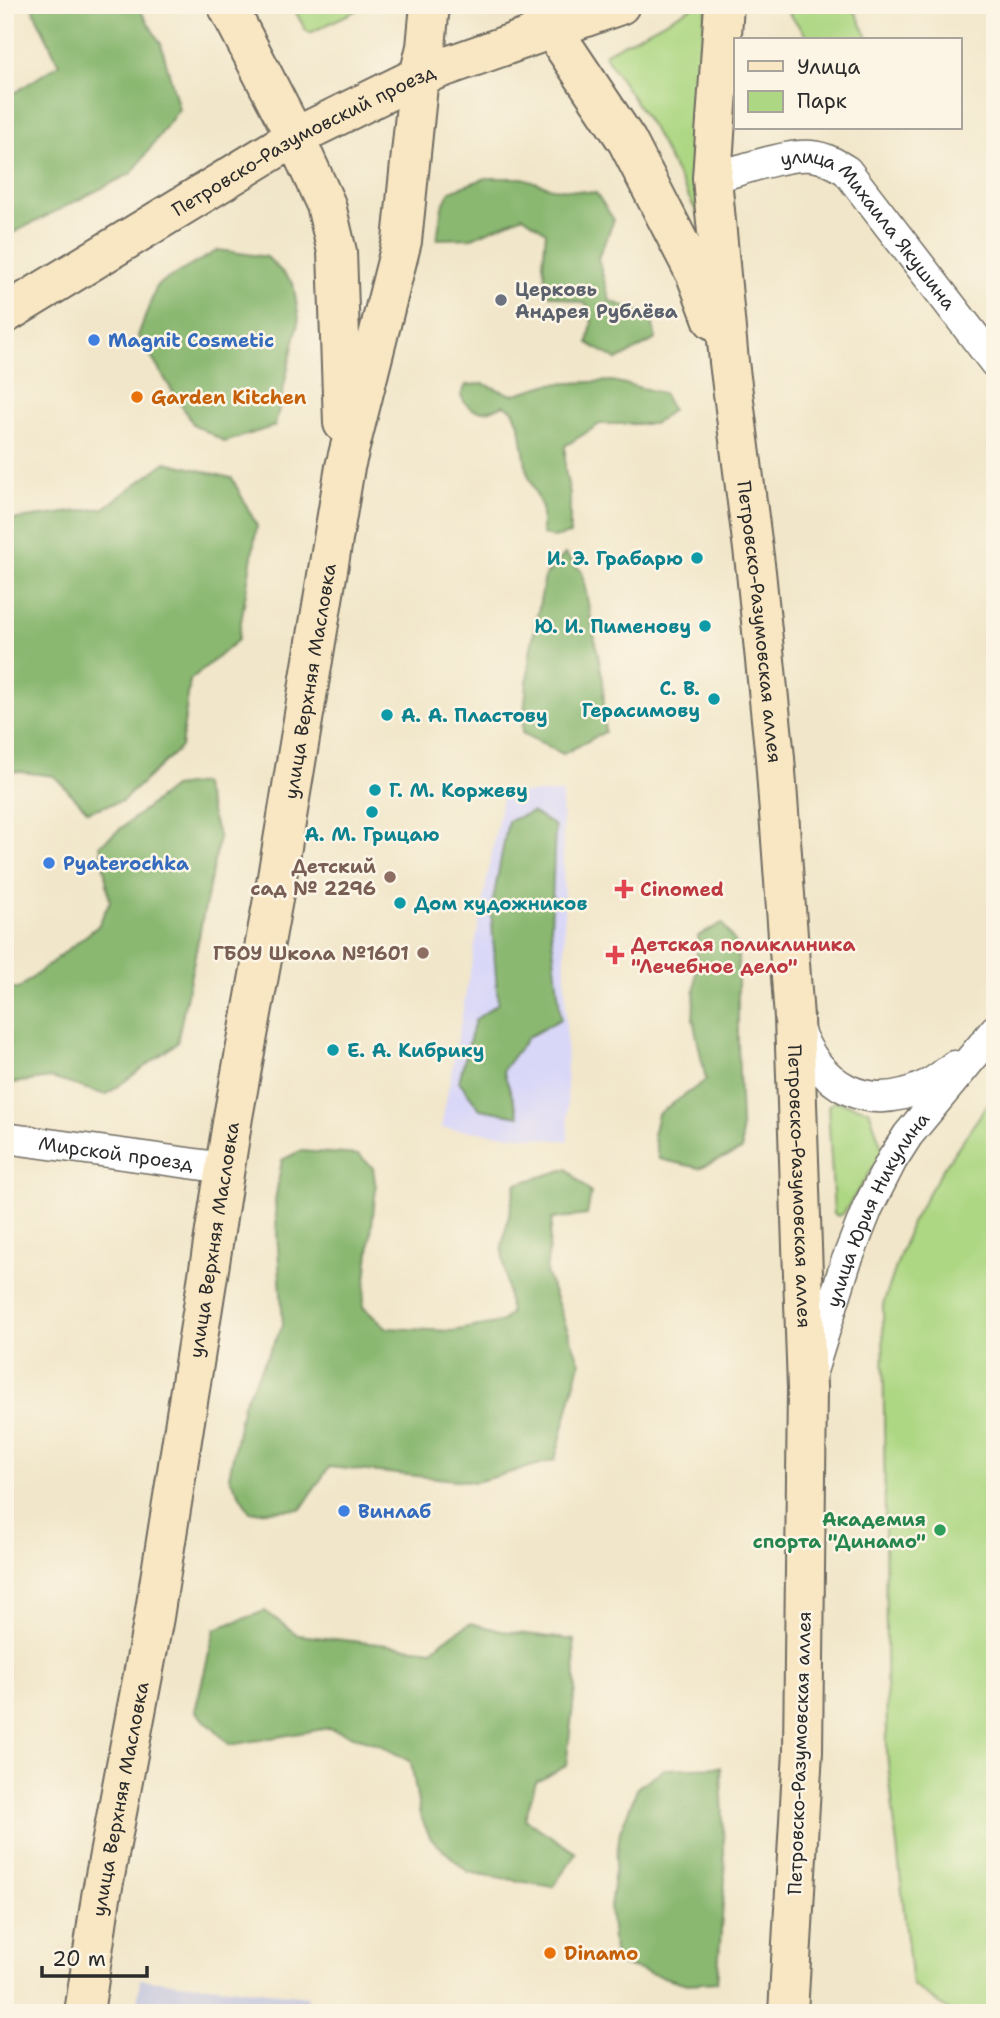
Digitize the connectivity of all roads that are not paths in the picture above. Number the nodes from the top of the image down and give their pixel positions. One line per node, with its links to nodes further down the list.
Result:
1 (227, 5): 7 (street, улица Верхняя Масловка)
2 (429, 5): 6 (street, улица Верхняя Масловка)
3 (620, 5): 5 (street, Петровско-Разумовский проезд)
4 (723, 5): 8 (street, Петровско-Разумовская аллея)
5 (544, 17): 6 (street, Петровско-Разумовский проезд); 10 (street, Петровско-Разумовская аллея)
6 (419, 76): 7 (street, Петровско-Разумовский проезд); 12 (street, улица Верхняя Масловка)
7 (295, 137): 9 (street, Петровско-Разумовский проезд); 12 (street, улица Верхняя Масловка)
8 (712, 178): 10 (street, Петровско-Разумовская аллея); 11 (street, улица Михаила Якушина)
9 (5, 314)
10 (729, 362): 13 (street, Петровско-Разумовская аллея)
11 (995, 363)
12 (345, 467): 16 (street, улица Верхняя Масловка)
13 (794, 1018): 14 (street, улица Юрия Никулина); 17 (street, Петровско-Разумовская аллея)
14 (987, 1039): 17 (street, улица Юрия Никулина)
15 (5, 1138): 16 (street, Мирской проезд)
16 (225, 1168): 18 (street, улица Верхняя Масловка)
17 (807, 1388): 19 (street, Петровско-Разумовская аллея)
18 (84, 2013)
19 (788, 2013)

